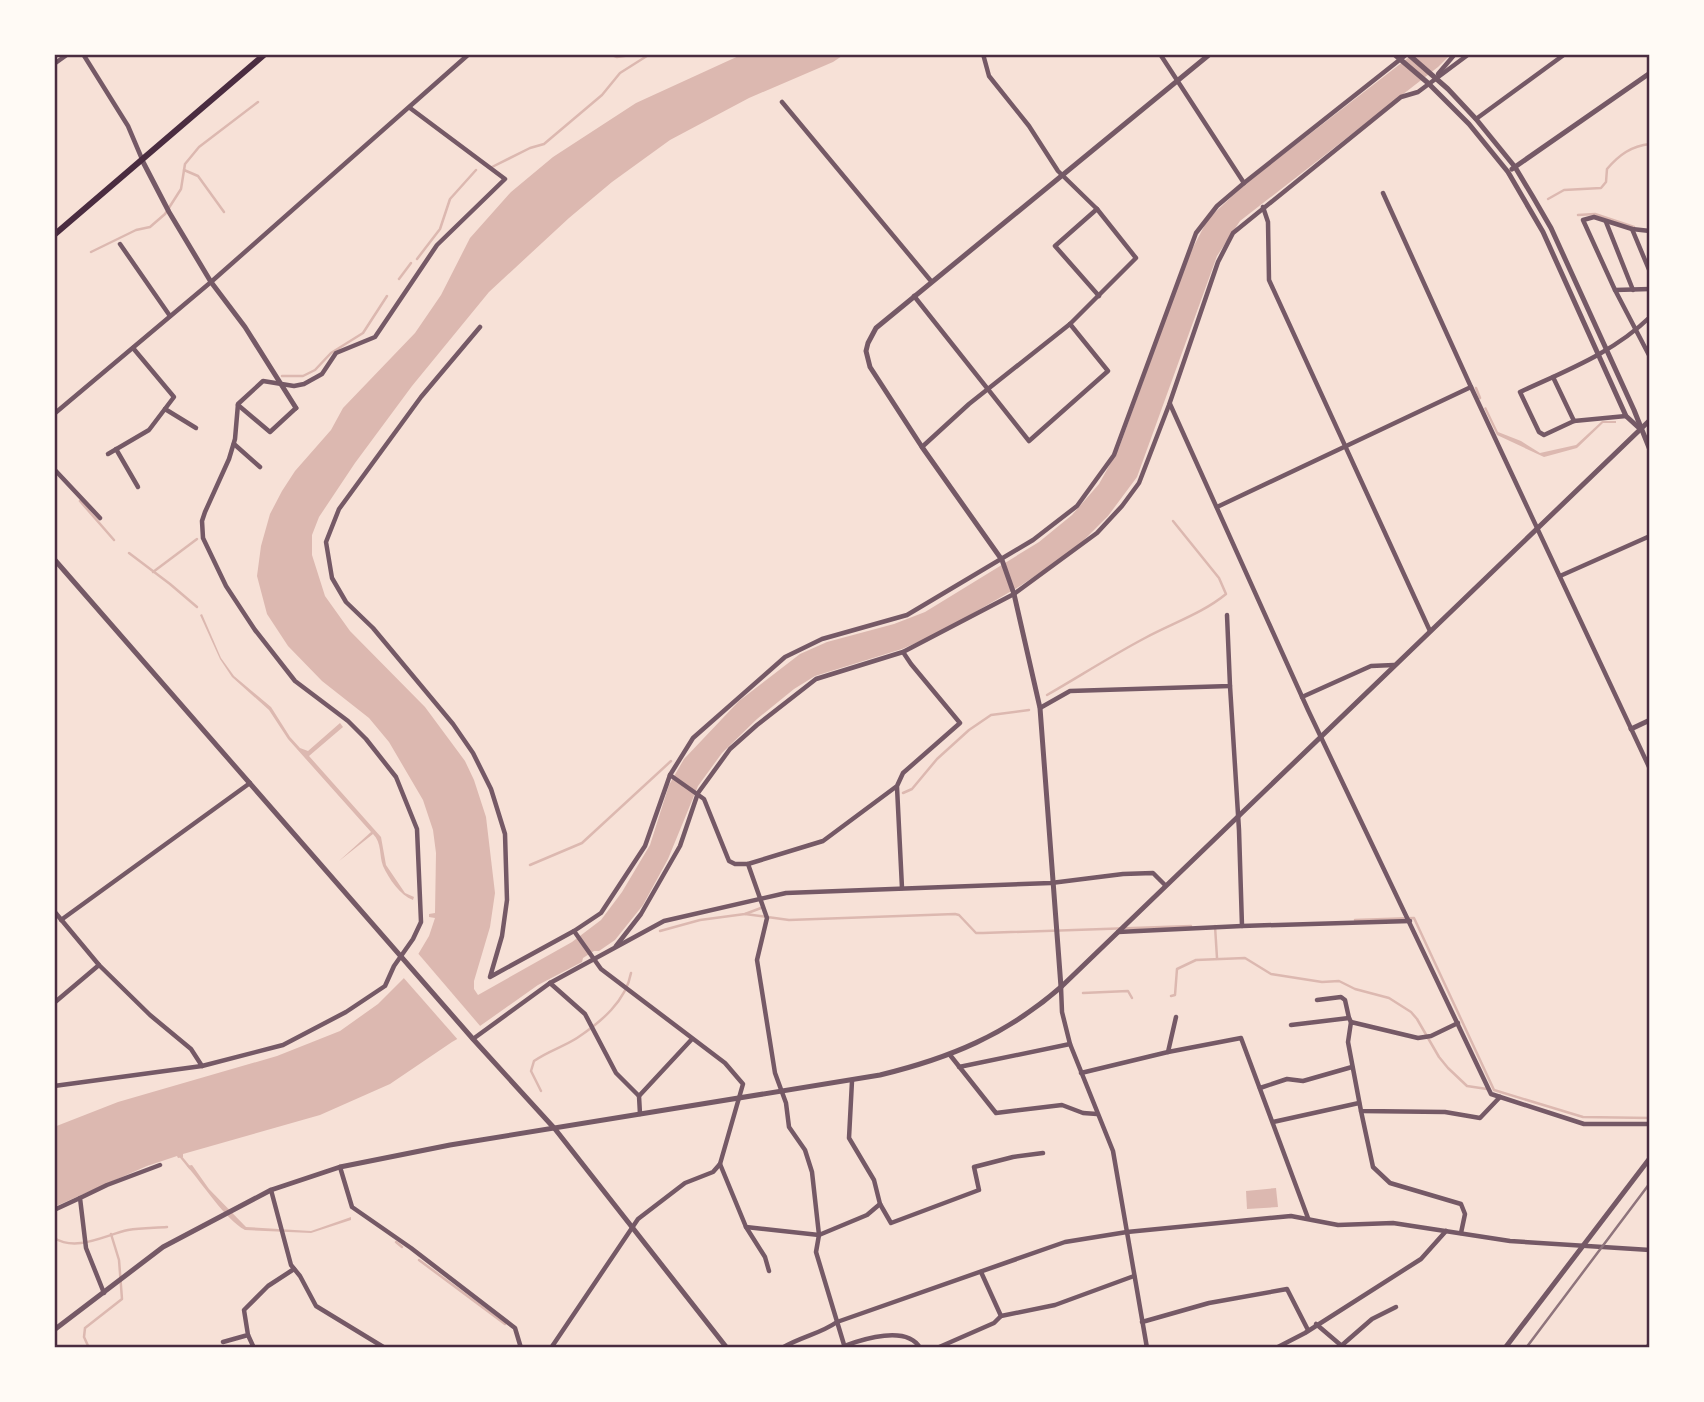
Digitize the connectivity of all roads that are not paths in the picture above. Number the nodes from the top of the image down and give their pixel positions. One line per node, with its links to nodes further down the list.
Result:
1 (68, 54): 14 (street)
2 (83, 54): 22 (street)
3 (265, 54): 22 (main road)
4 (468, 54): 20 (street)
5 (983, 54): 25 (street)
6 (1160, 54): 17 (street)
7 (1210, 54): 17 (street)
8 (1394, 54): 13 (street)
9 (1455, 54): 16 (street)
10 (1469, 54): 16 (street)
11 (1564, 54): 21 (street)
12 (1409, 55): 13 (street); 16 (street)
13 (1400, 60): 18 (street); 26 (street)
14 (54, 64)
15 (1650, 73): 23 (street)
16 (1435, 78): 18 (street); 21 (street)
17 (1178, 81): 25 (street); 26 (street)
18 (1428, 83): 24 (street); 28 (street)
19 (782, 102): 36 (street)
20 (410, 108): 37 (street); 53 (street)
21 (1476, 119): 23 (street)
22 (142, 160): 33 (main road); 37 (street)
23 (1515, 167): 24 (street); 49 (street)
24 (1507, 172): 50 (street)
25 (1062, 176): 29 (street); 36 (street)
26 (1244, 183): 80 (street)
27 (1383, 193): 54 (street)
28 (1263, 208): 56 (street); 67 (street)
29 (1097, 209): 42 (street); 42 (street)
30 (1606, 222): 31 (street); 39 (street); 40 (street)
31 (1632, 229): 32 (street); 35 (street)
32 (1650, 231)
33 (54, 235)
34 (120, 244): 43 (street)
35 (1650, 272)
36 (931, 281): 41 (street)
37 (211, 282): 43 (street); 53 (street)
38 (1650, 289): 40 (street)
39 (1615, 290): 40 (street); 47 (street)
40 (1633, 290)
41 (914, 296): 55 (street); 68 (street)
42 (1098, 296): 45 (street)
43 (170, 316): 48 (street)
44 (1650, 317): 47 (street)
45 (1070, 324): 55 (street); 55 (street)
46 (480, 327): 109 (street)
47 (1636, 331): 49 (street); 51 (street)
48 (133, 348): 59 (street); 60 (street)
49 (1606, 349): 50 (street); 65 (street)
50 (1599, 356): 52 (street); 61 (street)
51 (1650, 357)
52 (1553, 377): 63 (street); 63 (street)
53 (280, 383): 57 (street); 58 (street)
54 (1471, 387): 67 (street); 77 (street)
55 (987, 390): 68 (street)
56 (1170, 403): 75 (street); 82 (street)
57 (238, 404): 58 (street); 66 (street)
58 (296, 408)
59 (165, 409): 64 (street); 69 (street)
60 (54, 414)
61 (1626, 416): 63 (street); 65 (street)
62 (1650, 420): 65 (street)
63 (1574, 421)
64 (196, 428)
65 (1640, 430): 70 (street); 77 (street)
66 (234, 444): 72 (street); 111 (street)
67 (1346, 446): 75 (street); 84 (street)
68 (922, 447): 80 (street)
69 (116, 449): 71 (street); 74 (street)
70 (1650, 450)
71 (108, 454)
72 (260, 467)
73 (54, 469): 76 (street)
74 (138, 487)
75 (1217, 507): 88 (street)
76 (100, 518)
77 (1537, 528): 81 (street); 84 (street)
78 (1650, 536): 81 (street)
79 (54, 559): 95 (street)
80 (1002, 560): 82 (street); 94 (street)
81 (1560, 576): 91 (street)
82 (1014, 594): 85 (street); 89 (street)
83 (1227, 615): 87 (street)
84 (1430, 631): 86 (street)
85 (903, 652): 96 (street); 97 (street)
86 (1394, 665): 88 (street); 92 (street)
87 (1230, 685): 89 (street); 98 (street)
88 (1302, 697): 92 (street)
89 (1040, 708): 100 (street)
90 (1650, 720): 91 (street)
91 (1631, 729): 93 (street)
92 (1320, 736): 98 (street); 106 (street)
93 (1650, 769)
94 (670, 775): 97 (street); 109 (street)
95 (250, 783): 105 (street); 111 (street)
96 (897, 786): 99 (street); 102 (street)
97 (698, 793): 99 (street); 110 (street)
98 (1238, 816): 101 (street); 107 (street)
99 (748, 864): 103 (street)
100 (1051, 883): 101 (street); 102 (street); 115 (street)
101 (1166, 885): 108 (street)
102 (902, 888): 103 (street)
103 (760, 898): 110 (street); 134 (street)
104 (54, 911): 105 (street)
105 (61, 920): 113 (street)
106 (1410, 921): 107 (street); 120 (street)
107 (1242, 926): 108 (street)
108 (1118, 932): 115 (street)
109 (576, 933): 112 (street)
110 (617, 946): 112 (street)
111 (402, 957): 122 (street); 127 (street)
112 (593, 959): 114 (street); 123 (street)
113 (99, 965): 117 (street); 127 (street)
114 (550, 983): 122 (street); 135 (street)
115 (1061, 987): 124 (street); 126 (street)
116 (1317, 1000): 119 (street)
117 (54, 1003)
118 (1176, 1017): 125 (street)
119 (1350, 1020): 120 (street); 121 (street); 129 (street)
120 (1458, 1023): 136 (street)
121 (1291, 1025)
122 (473, 1039): 144 (street)
123 (692, 1039): 135 (street); 137 (street)
124 (1070, 1044): 128 (street); 130 (street)
125 (1168, 1052): 130 (street); 133 (street)
126 (950, 1055): 128 (street); 131 (street)
127 (202, 1066): 132 (street)
128 (959, 1066): 141 (street)
129 (1352, 1067): 133 (street); 138 (street)
130 (1081, 1073): 141 (street)
131 (852, 1081): 134 (street); 152 (street)
132 (54, 1086)
133 (1260, 1088): 142 (street)
134 (782, 1091): 137 (street); 160 (street)
135 (639, 1096): 140 (street)
136 (1500, 1097): 139 (street); 143 (street)
137 (738, 1098): 140 (street); 147 (street)
138 (1359, 1103): 139 (street); 142 (street)
139 (1360, 1111): 159 (street)
140 (640, 1114): 144 (street)
141 (1097, 1114): 158 (street)
142 (1273, 1122): 154 (street)
143 (1650, 1124)
144 (555, 1129): 149 (street); 155 (street)
145 (1043, 1153): 152 (street)
146 (1650, 1158): 161 (street)
147 (720, 1164): 155 (street); 156 (street)
148 (160, 1165): 151 (street)
149 (340, 1167): 150 (street); 181 (street)
150 (271, 1190): 163 (street); 167 (street)
151 (80, 1198): 153 (street); 167 (street)
152 (880, 1204): 160 (street)
153 (54, 1210)
154 (1308, 1217): 157 (street); 158 (street)
155 (633, 1227): 182 (street); 183 (street)
156 (747, 1227): 160 (street); 164 (street)
157 (1446, 1231): 159 (street); 172 (street)
158 (1127, 1232): 165 (street); 166 (street)
159 (1461, 1233): 161 (street)
160 (819, 1234): 170 (street)
161 (1583, 1246): 162 (street); 189 (street)
162 (1650, 1250)
163 (294, 1269): 175 (street); 180 (street)
164 (769, 1271)
165 (981, 1272): 169 (street); 170 (street)
166 (1135, 1276): 169 (street); 171 (street)
167 (104, 1293): 173 (street)
168 (1396, 1307): 178 (street)
169 (1001, 1316): 186 (street)
170 (837, 1322): 177 (street); 184 (street)
171 (1142, 1322): 174 (street); 187 (street)
172 (1316, 1324): 174 (street); 178 (street)
173 (54, 1330)
174 (1308, 1330): 188 (street)
175 (248, 1335): 176 (street); 179 (street)
176 (223, 1342)
177 (844, 1347): 185 (street)
178 (1342, 1347)
179 (254, 1348)
180 (385, 1348)
181 (521, 1348)
182 (551, 1348)
183 (727, 1348)
184 (782, 1348)
185 (920, 1348)
186 (937, 1348)
187 (1147, 1348)
188 (1276, 1348)
189 (1505, 1348)

